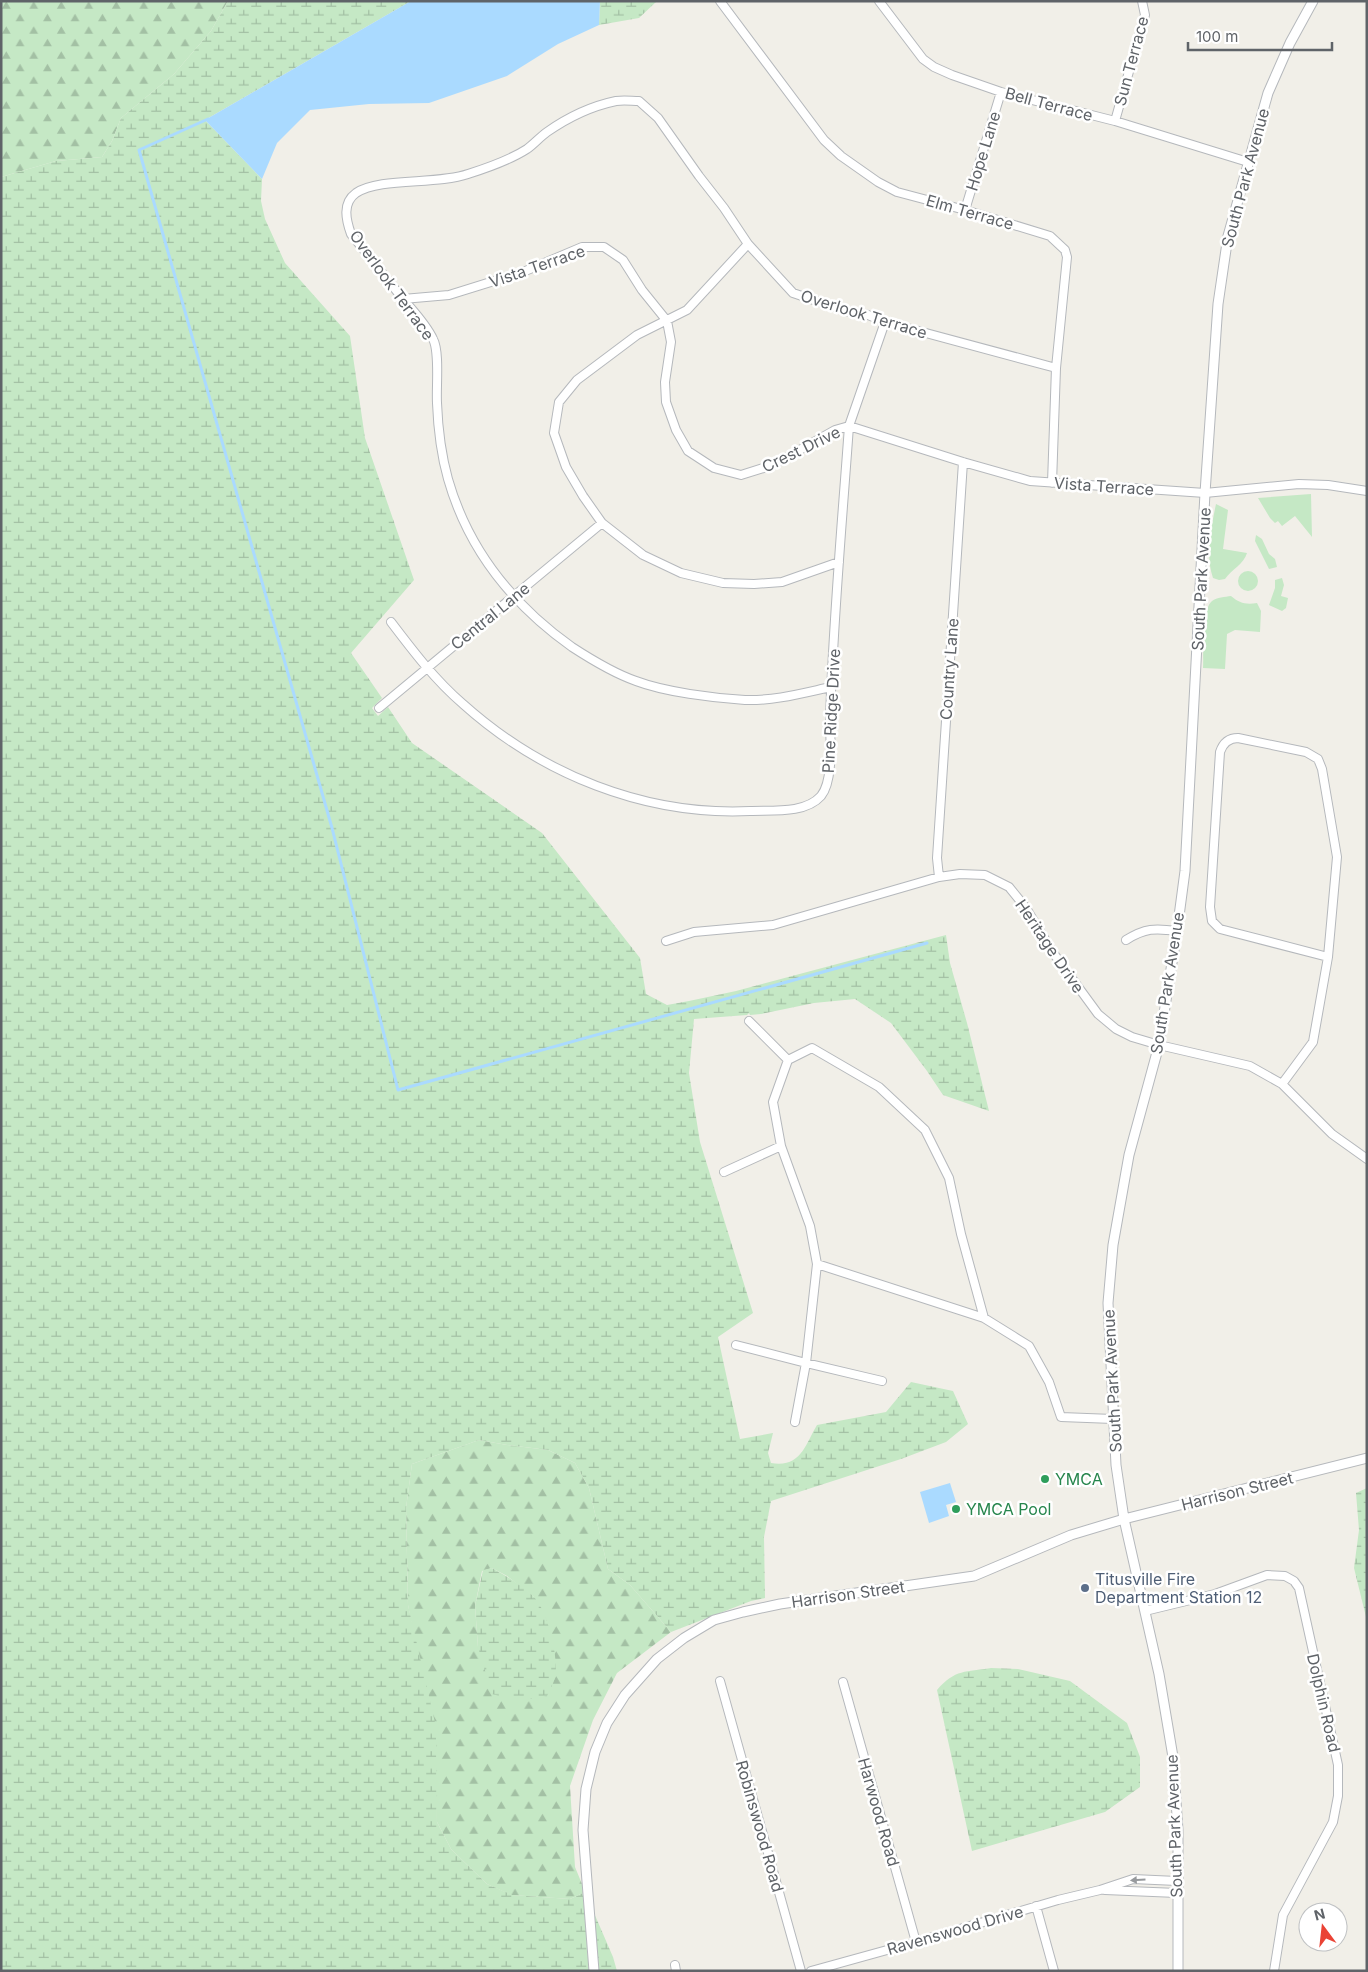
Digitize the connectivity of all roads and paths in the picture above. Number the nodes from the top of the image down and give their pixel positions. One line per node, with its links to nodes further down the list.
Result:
1 (720, 1): 8 (street, Elm Terrace)
2 (879, 1): 5 (street, Bell Terrace)
3 (1142, 1): 6 (street, Sun Terrace)
4 (1313, 1): 7 (street, South Park Avenue)
5 (1001, 92): 6 (street, Bell Terrace); 8 (street, Hope Lane)
6 (1115, 121): 7 (street, Bell Terrace)
7 (1248, 162): 18 (street, South Park Avenue)
8 (965, 210): 13 (street, Elm Terrace)
9 (748, 244): 10 (street, Overlook Terrace); 11 (street); 12 (street, Overlook Terrace)
10 (403, 299): 11 (street, Vista Terrace); 21 (street, Overlook Terrace)
11 (667, 321): 14 (street, Crest Drive); 19 (street)
12 (885, 322): 13 (street, Overlook Terrace); 14 (street, Crest Drive)
13 (1056, 368): 16 (street, Elm Terrace)
14 (849, 426): 15 (street, Vista Terrace); 20 (street, Pine Ridge Drive)
15 (963, 462): 16 (street, Vista Terrace); 26 (street, Country Lane)
16 (1052, 483): 18 (street, Vista Terrace)
17 (1367, 491): 18 (street, Vista Terrace)
18 (1206, 493): 27 (street, South Park Avenue)
19 (602, 523): 20 (street); 21 (street, Central Lane)
20 (839, 562): 24 (street, Pine Ridge Drive)
21 (514, 598): 23 (street, Central Lane); 24 (street, Overlook Terrace)
22 (391, 622): 23 (street, Pine Ridge Drive)
23 (426, 667): 24 (street, Pine Ridge Drive); 25 (street, Central Lane)
24 (831, 687)
25 (379, 708)
26 (939, 877): 29 (street, Heritage Drive); 32 (street, Heritage Drive)
27 (1177, 931): 28 (street); 32 (street, South Park Avenue)
28 (1126, 940)
29 (666, 941)
30 (1328, 957): 30 (street); 34 (street)
31 (749, 1021): 33 (street)
32 (1159, 1045): 34 (street, Heritage Drive); 43 (street, South Park Avenue)
33 (788, 1060): 35 (street); 39 (street)
34 (1282, 1084): 36 (street, Heritage Drive)
35 (782, 1146): 37 (street); 38 (street)
36 (1367, 1159)
37 (724, 1172)
38 (817, 1264): 39 (street); 41 (street)
39 (984, 1318): 43 (street)
40 (736, 1345): 41 (street)
41 (806, 1364): 42 (street); 44 (street)
42 (882, 1381)
43 (1113, 1419): 46 (street, South Park Avenue)
44 (795, 1422)
45 (1367, 1458): 46 (street, Harrison Street)
46 (1124, 1519): 47 (street, South Park Avenue); 55 (street, Harrison Street)
47 (1145, 1611): 50 (street, South Park Avenue); 60 (street, Dolphin Road)
48 (720, 1681): 56 (street, Robinswood Road)
49 (843, 1682): 54 (street, Harwood Road)
50 (1177, 1881): 51 (street, Ravenswood Drive, one-way to 51); 52 (street, South Park Avenue)
51 (1100, 1890): 52 (street, Ravenswood Drive); 53 (street, Ravenswood Drive)
52 (1177, 1893): 59 (street, South Park Avenue)
53 (1036, 1906): 54 (street, Ravenswood Drive); 58 (street)
54 (916, 1942): 57 (street, Ravenswood Drive)
55 (594, 1971)
56 (801, 1971)
57 (811, 1971)
58 (1054, 1971)
59 (1178, 1971)
60 (1274, 1971)

